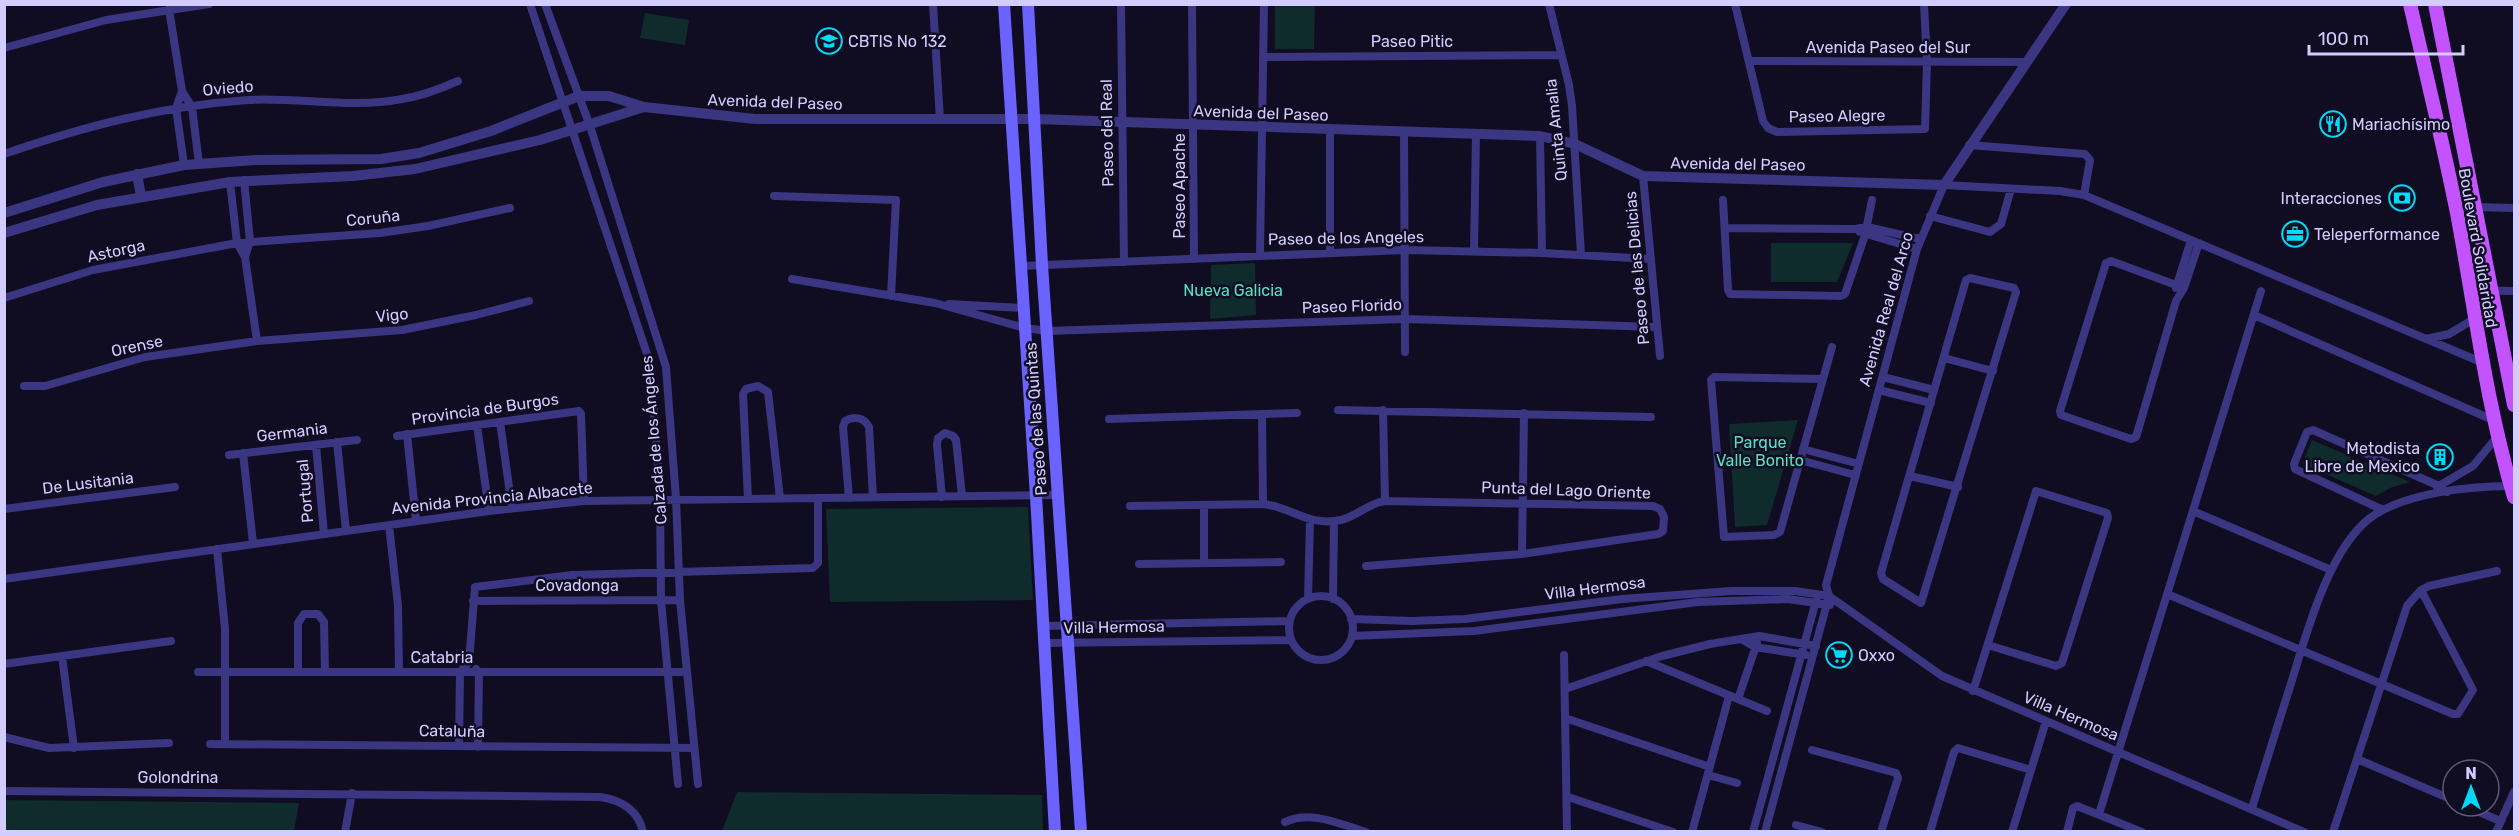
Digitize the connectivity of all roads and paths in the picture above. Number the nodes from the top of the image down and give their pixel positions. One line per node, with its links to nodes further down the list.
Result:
1 (209, 4): 16 (street)
2 (530, 4): 26 (street)
3 (545, 4): 25 (street, Calzada de los Ángeles)
4 (933, 4): 30 (street)
5 (1004, 4): 31 (main road, Paseo de las Quintas)
6 (1028, 4): 32 (main road, Paseo de las Quintas)
7 (1121, 4): 33 (street, Paseo del Real)
8 (1192, 4): 34 (street, Paseo Apache)
9 (1264, 4): 19 (street)
10 (1549, 4): 18 (street, Quinta Amalia)
11 (1735, 4): 20 (street, Paseo Alegre)
12 (1924, 4): 21 (street)
13 (2066, 4): 22 (street, Avenida Real del Arco)
14 (2410, 4): 87 (main road, Boulevard Solidaridad)
15 (2435, 4): 60 (main road, Boulevard Solidaridad)
16 (169, 9): 17 (street); 24 (street)
17 (4, 48)
18 (1561, 55): 19 (street, Paseo Pitic); 42 (street, Quinta Amalia)
19 (1263, 57): 36 (street)
20 (1749, 61): 21 (street, Avenida Paseo del Sur); 21 (street, Paseo Alegre)
21 (1927, 62): 22 (street, Avenida Paseo del Sur)
22 (2026, 63): 43 (street, Avenida Real del Arco)
23 (458, 81): 27 (street, Oviedo)
24 (182, 91): 27 (street); 29 (street)
25 (579, 96): 26 (street); 28 (street); 35 (street, Calzada de los Ángeles)
26 (562, 101): 37 (street); 45 (street)
27 (192, 106): 29 (street, Oviedo); 46 (street)
28 (644, 107): 30 (street, Avenida del Paseo); 35 (street, Avenida del Paseo)
29 (176, 108): 44 (street, Oviedo); 47 (street)
30 (940, 120): 31 (street, Avenida del Paseo)
31 (1012, 120): 32 (street, Avenida del Paseo); 84 (main road, Paseo de las Quintas)
32 (1035, 120): 33 (street, Avenida del Paseo); 83 (main road, Paseo de las Quintas)
33 (1122, 123): 34 (street, Avenida del Paseo); 82 (street, Paseo del Real)
34 (1193, 125): 36 (street, Avenida del Paseo); 80 (street, Paseo Apache)
35 (590, 126): 37 (street, Avenida del Paseo); 155 (street, Calzada de los Ángeles)
36 (1262, 128): 38 (street, Avenida del Paseo); 77 (street)
37 (573, 130): 50 (street, Avenida del Paseo); 157 (street, Calzada de los Ángeles)
38 (1330, 130): 39 (street, Avenida del Paseo); 75 (street)
39 (1404, 131): 40 (street, Avenida del Paseo); 73 (street)
40 (1476, 133): 41 (street, Avenida del Paseo); 74 (street)
41 (1540, 136): 42 (street, Avenida del Paseo); 76 (street)
42 (1575, 144): 49 (street, Avenida del Paseo); 78 (street, Quinta Amalia)
43 (1969, 145): 53 (street, Avenida Real del Arco); 55 (street)
44 (4, 154)
45 (279, 160): 46 (street); 50 (street)
46 (199, 164): 47 (street)
47 (184, 165): 48 (street)
48 (137, 174): 56 (street); 63 (street)
49 (1643, 176): 53 (street, Avenida del Paseo); 81 (street, Paseo de las Delicias)
50 (279, 178): 51 (street, Avenida del Paseo)
51 (244, 180): 52 (street, Avenida del Paseo); 69 (street)
52 (230, 182): 56 (street, Avenida del Paseo); 71 (street)
53 (1944, 185): 54 (street); 64 (street, Avenida Real del Arco)
54 (2011, 189): 55 (street); 64 (street)
55 (2084, 195): 70 (street)
56 (141, 196): 67 (street, Avenida del Paseo)
57 (774, 196): 91 (street)
58 (1723, 200): 65 (street)
59 (1872, 200): 66 (street)
60 (2474, 207): 62 (street); 88 (main road, Boulevard Solidaridad)
61 (510, 208): 69 (street, Coruña)
62 (2514, 208)
63 (4, 213)
64 (1930, 216): 68 (street, Avenida Real del Arco)
65 (1725, 228): 66 (street); 66 (street)
66 (1866, 231): 68 (street); 72 (street)
67 (4, 233)
68 (1920, 239): 72 (street, Avenida Real del Arco)
69 (250, 241): 71 (street, Coruña); 79 (street)
70 (2195, 241): 86 (street); 102 (street)
71 (237, 243): 79 (street); 92 (street, Astorga)
72 (1917, 249): 111 (street, Avenida Real del Arco)
73 (1405, 250): 74 (street, Paseo de los Angeles); 75 (street, Paseo de los Angeles); 97 (street)
74 (1474, 251): 76 (street, Paseo de los Angeles)
75 (1330, 252): 77 (street, Paseo de los Angeles)
76 (1542, 253): 78 (street, Paseo de los Angeles)
77 (1260, 255): 80 (street, Paseo de los Angeles)
78 (1581, 255): 81 (street, Paseo de los Angeles)
79 (245, 257): 103 (street)
80 (1194, 259): 82 (street, Paseo de los Angeles)
81 (1651, 259): 99 (street, Paseo de las Delicias)
82 (1124, 262): 83 (street, Paseo de los Angeles)
83 (1042, 265): 84 (street, Paseo de los Angeles); 101 (main road, Paseo de las Quintas)
84 (1021, 266): 95 (main road, Paseo de las Quintas)
85 (792, 279): 91 (street)
86 (2180, 287): 86 (street)
87 (2470, 290): 88 (street); 98 (main road, Boulevard Solidaridad)
88 (2491, 290): 90 (street); 110 (main road, Boulevard Solidaridad)
89 (2261, 291): 96 (street)
90 (2514, 291)
91 (891, 296): 94 (street)
92 (4, 298)
93 (529, 300): 103 (street, Vigo)
94 (934, 303): 95 (street); 100 (street, Paseo Florido)
95 (1024, 308): 100 (main road, Paseo de las Quintas)
96 (2254, 315): 125 (street); 168 (street)
97 (1405, 319): 99 (street, Paseo Florido); 101 (street, Paseo Florido); 105 (street)
98 (2474, 319): 102 (street); 108 (main road, Boulevard Solidaridad)
99 (1657, 327): 106 (street, Paseo de las Delicias)
100 (1025, 328): 101 (street, Paseo Florido); 149 (main road, Paseo de las Quintas)
101 (1047, 331): 146 (main road, Paseo de las Quintas)
102 (2425, 339): 108 (street)
103 (257, 341): 113 (street, Orense)
104 (1832, 347): 112 (street)
105 (1405, 352)
106 (1660, 356)
107 (1944, 358): 109 (street); 109 (street); 115 (street)
108 (2481, 362): 125 (main road, Boulevard Solidaridad)
109 (1993, 371): 143 (street)
110 (2511, 373): 117 (main road, Boulevard Solidaridad)
111 (1883, 377): 114 (street, Avenida Real del Arco); 115 (street)
112 (1823, 379): 134 (street); 137 (street)
113 (24, 386)
114 (1879, 390): 116 (street); 138 (street, Avenida Real del Arco)
115 (1934, 390): 116 (street)
116 (1931, 403): 140 (street)
117 (2514, 405)
118 (1338, 410): 119 (street)
119 (1383, 410): 121 (street); 159 (street)
120 (1297, 413): 122 (street)
121 (1524, 413): 123 (street); 160 (street)
122 (1262, 414): 124 (street); 161 (street)
123 (1651, 417)
124 (1109, 419)
125 (2493, 420): 130 (main road, Boulevard Solidaridad)
126 (500, 422): 127 (street, Provincia de Burgos); 158 (street, Provincia de Burgos); 164 (street)
127 (477, 425): 128 (street, Provincia de Burgos); 167 (street)
128 (407, 434): 129 (street, Provincia de Burgos); 170 (street)
129 (397, 436)
130 (2497, 437): 141 (street); 144 (main road, Boulevard Solidaridad)
131 (357, 440): 132 (street, Germania)
132 (337, 442): 133 (street, Germania); 173 (street)
133 (316, 445): 135 (street, Germania); 174 (street, Portugal)
134 (1803, 449): 137 (street); 138 (street)
135 (243, 453): 136 (street, Germania); 175 (street)
136 (229, 455)
137 (1800, 460): 139 (street)
138 (1858, 464): 139 (street, Avenida Real del Arco)
139 (1855, 475): 187 (street, Avenida Real del Arco)
140 (1910, 476): 143 (street); 143 (street)
141 (2439, 486): 145 (street); 150 (street); 166 (street)
142 (175, 487): 165 (street, De Lusitania)
143 (1958, 487)
144 (2513, 491): 145 (street)
145 (2447, 492): 150 (street)
146 (1058, 495): 149 (street, Avenida Provincia Albacete); 201 (main road, Paseo de las Quintas)
147 (942, 496): 148 (street, Avenida Provincia Albacete); 148 (street); 151 (street, Avenida Provincia Albacete)
148 (962, 496): 149 (street, Avenida Provincia Albacete)
149 (1036, 496): 200 (main road, Paseo de las Quintas)
150 (2420, 496): 166 (street)
151 (873, 497): 154 (street, Avenida Provincia Albacete); 154 (street)
152 (780, 498): 153 (street, Avenida Provincia Albacete); 156 (street, Avenida Provincia Albacete); 156 (street)
153 (818, 498): 154 (street, Avenida Provincia Albacete); 184 (street)
154 (849, 498)
155 (676, 499): 156 (street, Avenida Provincia Albacete); 157 (street, Avenida Provincia Albacete); 184 (street, Calzada de los Ángeles)
156 (748, 499)
157 (660, 500): 158 (street, Avenida Provincia Albacete); 185 (street, Calzada de los Ángeles)
158 (584, 501): 164 (street, Avenida Provincia Albacete)
159 (1385, 501): 160 (street, Punta del Lago Oriente); 171 (street, Punta del Lago Oriente)
160 (1522, 503): 177 (street); 177 (street, Punta del Lago Oriente)
161 (1263, 504): 162 (street); 169 (street)
162 (1204, 505): 163 (street); 179 (street)
163 (1130, 506)
164 (512, 508): 167 (street, Avenida Provincia Albacete)
165 (4, 509)
166 (2384, 510): 182 (street)
167 (489, 511): 170 (street, Avenida Provincia Albacete)
168 (2193, 511): 182 (street); 190 (street)
169 (1310, 520): 171 (street); 191 (street)
170 (416, 521): 172 (street, Avenida Provincia Albacete)
171 (1334, 521): 192 (street)
172 (389, 525): 173 (street, Avenida Provincia Albacete); 225 (street)
173 (346, 531): 174 (street, Avenida Provincia Albacete)
174 (324, 534): 175 (street, Avenida Provincia Albacete)
175 (253, 543): 176 (street, Avenida Provincia Albacete)
176 (217, 549): 186 (street, Avenida Provincia Albacete); 222 (street)
177 (1522, 554): 181 (street, Punta del Lago Oriente)
178 (1281, 562): 179 (street)
179 (1204, 563): 180 (street)
180 (1138, 564)
181 (1366, 566)
182 (2331, 570): 213 (street)
183 (2497, 571): 188 (street)
184 (679, 573): 185 (street); 194 (street, Calzada de los Ángeles)
185 (661, 574): 193 (street, Calzada de los Ángeles); 196 (street)
186 (4, 579)
187 (1826, 585): 189 (street); 195 (street)
188 (2421, 590): 230 (street); 230 (street)
189 (1818, 593): 195 (street, Villa Hermosa); 197 (street); 198 (street, Villa Hermosa)
190 (2167, 594): 213 (street); 247 (street)
191 (1308, 599): 192 (street); 199 (street)
192 (1333, 599): 198 (street)
193 (661, 600): 194 (street, Covadonga); 196 (street, Covadonga); 228 (street, Calzada de los Ángeles)
194 (680, 600): 229 (street, Calzada de los Ángeles)
195 (1828, 600): 197 (street, Villa Hermosa); 210 (street); 232 (street, Villa Hermosa)
196 (473, 601): 219 (street)
197 (1815, 602): 202 (street, Villa Hermosa); 209 (street)
198 (1351, 619): 202 (street)
199 (1289, 621): 201 (street, Villa Hermosa); 204 (street)
200 (1044, 626): 201 (street, Villa Hermosa); 208 (main road, Paseo de las Quintas)
201 (1067, 626): 207 (main road, Paseo de las Quintas)
202 (1352, 636): 204 (street)
203 (1759, 636): 205 (street); 209 (street); 212 (street)
204 (1291, 640): 207 (street, Villa Hermosa)
205 (1743, 640): 212 (street); 218 (street)
206 (171, 641): 216 (street)
207 (1068, 642): 208 (street, Villa Hermosa); 270 (main road, Paseo de las Quintas)
208 (1045, 643): 269 (main road, Paseo de las Quintas)
209 (1804, 643): 210 (street); 214 (street)
210 (1816, 645): 217 (street)
211 (1988, 645): 211 (street); 232 (street)
212 (1755, 647): 214 (street); 233 (street)
213 (2301, 650): 230 (street); 261 (street)
214 (1801, 654): 217 (street); 259 (street)
215 (1564, 655): 231 (street)
216 (62, 656): 220 (street); 243 (street)
217 (1813, 657): 260 (street)
218 (1646, 661): 231 (street); 233 (street)
219 (470, 662): 226 (street); 227 (street)
220 (4, 664)
221 (198, 672): 222 (street, Catabria)
222 (225, 672): 223 (street, Catabria); 240 (street)
223 (298, 672): 224 (street, Catabria); 224 (street)
224 (325, 672): 225 (street, Catabria)
225 (399, 672): 226 (street, Catabria)
226 (460, 672): 227 (street, Catabria); 241 (street)
227 (479, 672): 228 (street, Catabria); 242 (street)
228 (667, 672): 229 (street, Catabria); 244 (street, Calzada de los Ángeles)
229 (687, 672): 245 (street, Calzada de los Ángeles)
230 (2381, 684): 248 (street)
231 (1565, 689): 235 (street)
232 (1973, 691): 236 (street, Villa Hermosa)
233 (1734, 698): 234 (street); 250 (street)
234 (1767, 711)
235 (1565, 718): 250 (street); 257 (street)
236 (2046, 722): 247 (street, Villa Hermosa); 249 (street)
237 (4, 737): 243 (street)
238 (169, 743): 243 (street)
239 (210, 744): 240 (street, Cataluña)
240 (225, 744): 241 (street, Cataluña)
241 (459, 746): 242 (street, Cataluña)
242 (478, 747): 244 (street, Cataluña)
243 (74, 748)
244 (674, 748): 245 (street, Cataluña); 252 (street, Calzada de los Ángeles)
245 (694, 748): 253 (street, Calzada de los Ángeles)
246 (1812, 750): 278 (street)
247 (2119, 753): 261 (street, Villa Hermosa); 262 (street)
248 (2357, 759): 256 (street); 284 (street)
249 (2031, 770): 279 (street); 280 (street)
250 (1709, 771): 251 (street); 274 (street)
251 (1737, 783)
252 (678, 784)
253 (698, 784)
254 (4, 790): 255 (street, Golondrina)
255 (352, 793): 267 (street); 268 (street, Golondrina)
256 (2441, 795)
257 (1568, 797): 272 (street); 273 (street)
258 (2513, 797): 264 (street)
259 (1763, 798): 260 (street); 275 (street)
260 (1773, 801): 276 (street)
261 (2252, 808): 283 (street, Villa Hermosa)
262 (2099, 814): 281 (street); 282 (street)
263 (2495, 818): 264 (street)
264 (2500, 820): 285 (street)
265 (1285, 822): 271 (street)
266 (1796, 825): 277 (street)
267 (345, 831)
268 (643, 831)
269 (1055, 831)
270 (1081, 831)
271 (1366, 831)
272 (1568, 831)
273 (1673, 831)
274 (1692, 831)
275 (1753, 831)
276 (1765, 831)
277 (1822, 831)
278 (1881, 831)
279 (1930, 831)
280 (2012, 831)
281 (2067, 831)
282 (2142, 831)
283 (2304, 831)
284 (2333, 831)
285 (2496, 831)

